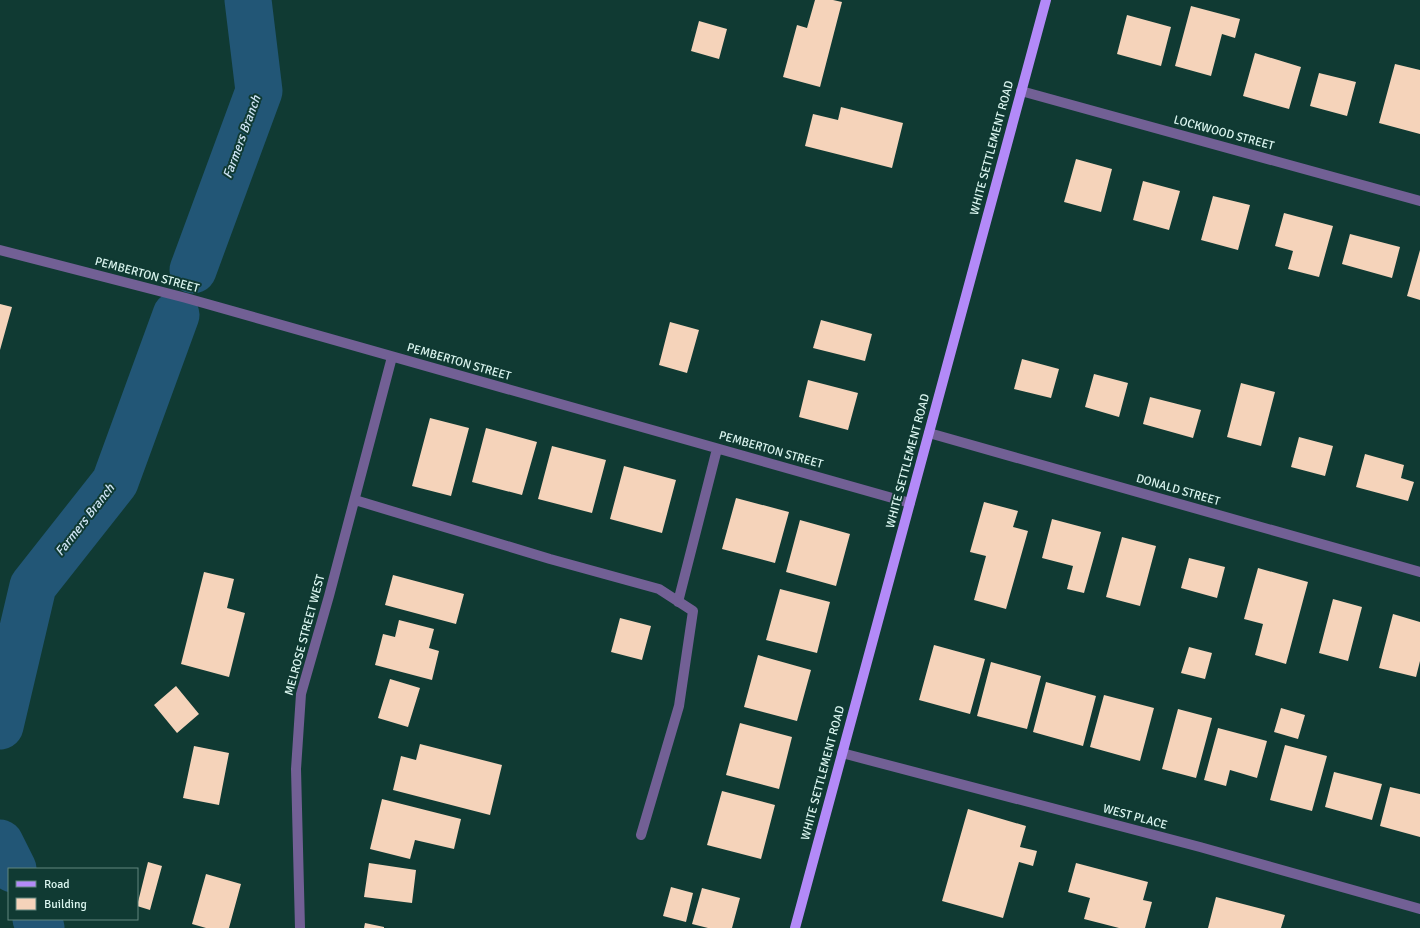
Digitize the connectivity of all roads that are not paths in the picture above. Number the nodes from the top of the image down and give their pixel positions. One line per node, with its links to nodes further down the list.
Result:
1 (1046, 0): 2 (main road, WHITE SETTLEMENT ROAD)
2 (1021, 91): 3 (street, LOCKWOOD STREET); 6 (main road, WHITE SETTLEMENT ROAD)
3 (1420, 201)
4 (0, 250): 5 (street, PEMBERTON STREET)
5 (392, 357): 7 (street, PEMBERTON STREET); 8 (street, MELROSE STREET WEST)
6 (928, 433): 9 (main road, WHITE SETTLEMENT ROAD); 10 (street, DONALD STREET)
7 (717, 449): 9 (street, PEMBERTON STREET); 11 (street)
8 (355, 500): 11 (street); 15 (street, MELROSE STREET WEST)
9 (910, 503): 12 (main road, WHITE SETTLEMENT ROAD)
10 (1420, 572)
11 (678, 602): 13 (street)
12 (842, 753): 14 (street, WEST PLACE); 16 (main road, WHITE SETTLEMENT ROAD)
13 (641, 835)
14 (1420, 909)
15 (300, 928)
16 (795, 928)

